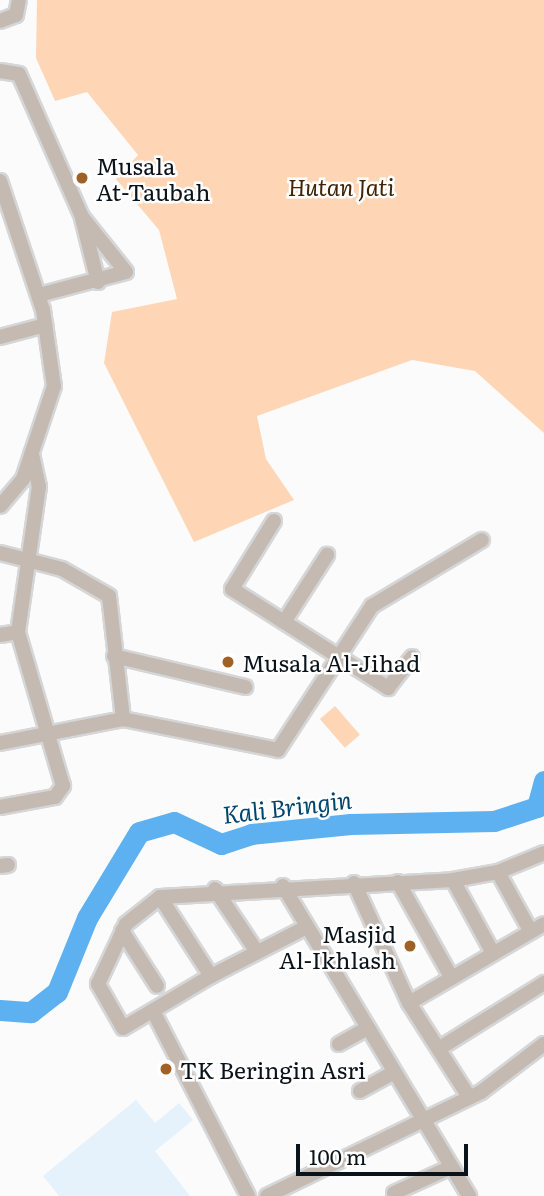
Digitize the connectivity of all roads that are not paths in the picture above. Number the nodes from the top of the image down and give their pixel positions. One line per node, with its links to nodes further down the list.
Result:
1 (19, 0): 2 (street)
2 (0, 21)
3 (0, 71): 5 (street)
4 (2, 188): 7 (street)
5 (82, 217): 6 (street); 6 (street)
6 (98, 282): 7 (street)
7 (39, 295): 8 (street)
8 (46, 325): 9 (street); 10 (street)
9 (0, 337)
10 (32, 453): 11 (street); 16 (street)
11 (0, 506)
12 (274, 521): 17 (street)
13 (482, 540): 22 (street)
14 (0, 553): 16 (street)
15 (327, 555): 17 (street)
16 (26, 556): 18 (street); 20 (street)
17 (284, 622): 22 (street)
18 (18, 632): 19 (street); 25 (street)
19 (0, 635)
20 (114, 656): 23 (street); 24 (street)
21 (412, 657): 22 (street)
22 (338, 660): 24 (street)
23 (245, 687)
24 (123, 719): 25 (street)
25 (52, 733): 26 (street); 27 (street)
26 (0, 743)
27 (0, 807)
28 (544, 853): 29 (street)
29 (498, 872): 30 (street); 36 (street)
30 (453, 880): 31 (street); 40 (street)
31 (398, 881): 32 (street); 42 (street)
32 (354, 883): 33 (street); 45 (street)
33 (283, 886): 34 (street); 37 (street)
34 (215, 889): 35 (street); 39 (street)
35 (160, 897): 38 (street); 41 (street)
36 (538, 928): 40 (street)
37 (303, 929): 39 (street); 47 (street)
38 (122, 931): 44 (street); 46 (street)
39 (257, 953): 41 (street)
40 (493, 953): 42 (street)
41 (211, 976): 46 (street)
42 (451, 977): 45 (street)
43 (544, 983): 50 (street)
44 (157, 986)
45 (409, 1003): 50 (street)
46 (154, 1013): 57 (street)
47 (364, 1030): 48 (street); 51 (street)
48 (339, 1044)
49 (544, 1044): 53 (street)
50 (440, 1048): 53 (street)
51 (391, 1074): 52 (street); 54 (street)
52 (360, 1091)
53 (469, 1097): 54 (street)
54 (418, 1121): 55 (street); 58 (street)
55 (451, 1167): 56 (street); 59 (street)
56 (394, 1193)
57 (248, 1196)
58 (267, 1196)
59 (468, 1196)

